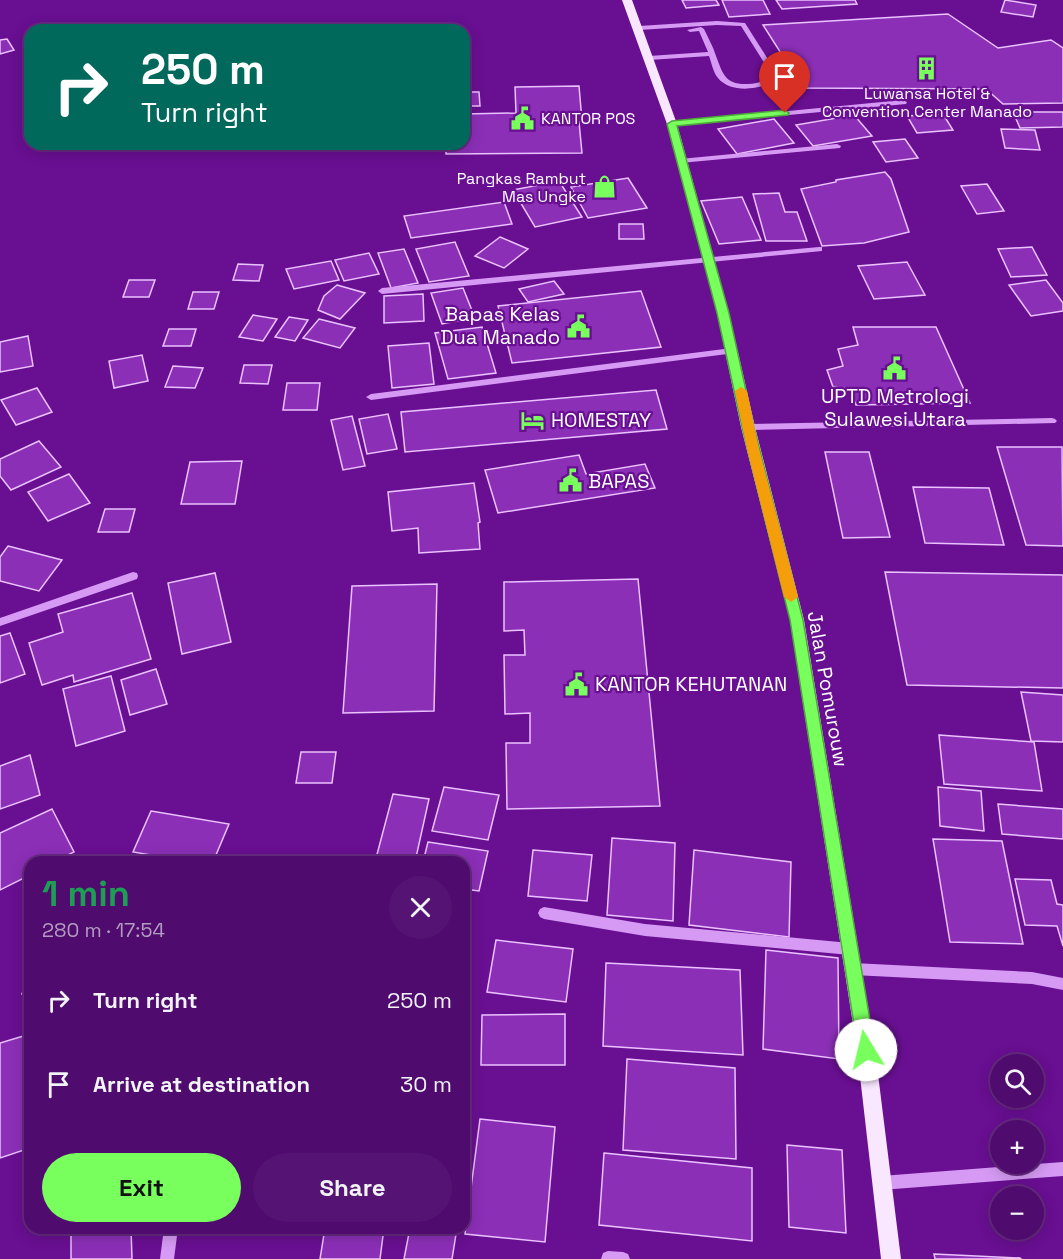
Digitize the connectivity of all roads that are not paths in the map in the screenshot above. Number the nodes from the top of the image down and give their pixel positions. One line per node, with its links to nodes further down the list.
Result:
1 (627, 0): 2 (main road, Jalan Pomurouw)
2 (640, 30): 3 (street); 3 (street); 4 (main road, Jalan Pomurouw)
3 (712, 54): 4 (street)
4 (649, 58): 6 (main road, Jalan Pomurouw)
5 (903, 102): 6 (street)
6 (672, 124): 8 (main road, Jalan Pomurouw)
7 (837, 146): 8 (street)
8 (680, 160): 10 (main road, Jalan Pomurouw)
9 (819, 249): 10 (street)
10 (708, 261): 11 (street); 12 (main road, Jalan Pomurouw)
11 (382, 291)
12 (732, 351): 13 (street); 15 (main road, Jalan Pomurouw)
13 (371, 397)
14 (1052, 421): 15 (street)
15 (748, 427): 19 (main road, Jalan Pomurouw)
16 (133, 576): 17 (street)
17 (0, 622)
18 (544, 913): 19 (street)
19 (850, 949): 20 (main road, Jalan Pomurouw)
20 (853, 969): 21 (street); 23 (main road, Jalan Pomurouw)
21 (1063, 984)
22 (1063, 1169): 23 (street)
23 (880, 1183): 26 (main road, Jalan Pomurouw)
24 (170, 1234): 25 (street)
25 (167, 1259)
26 (891, 1259)

